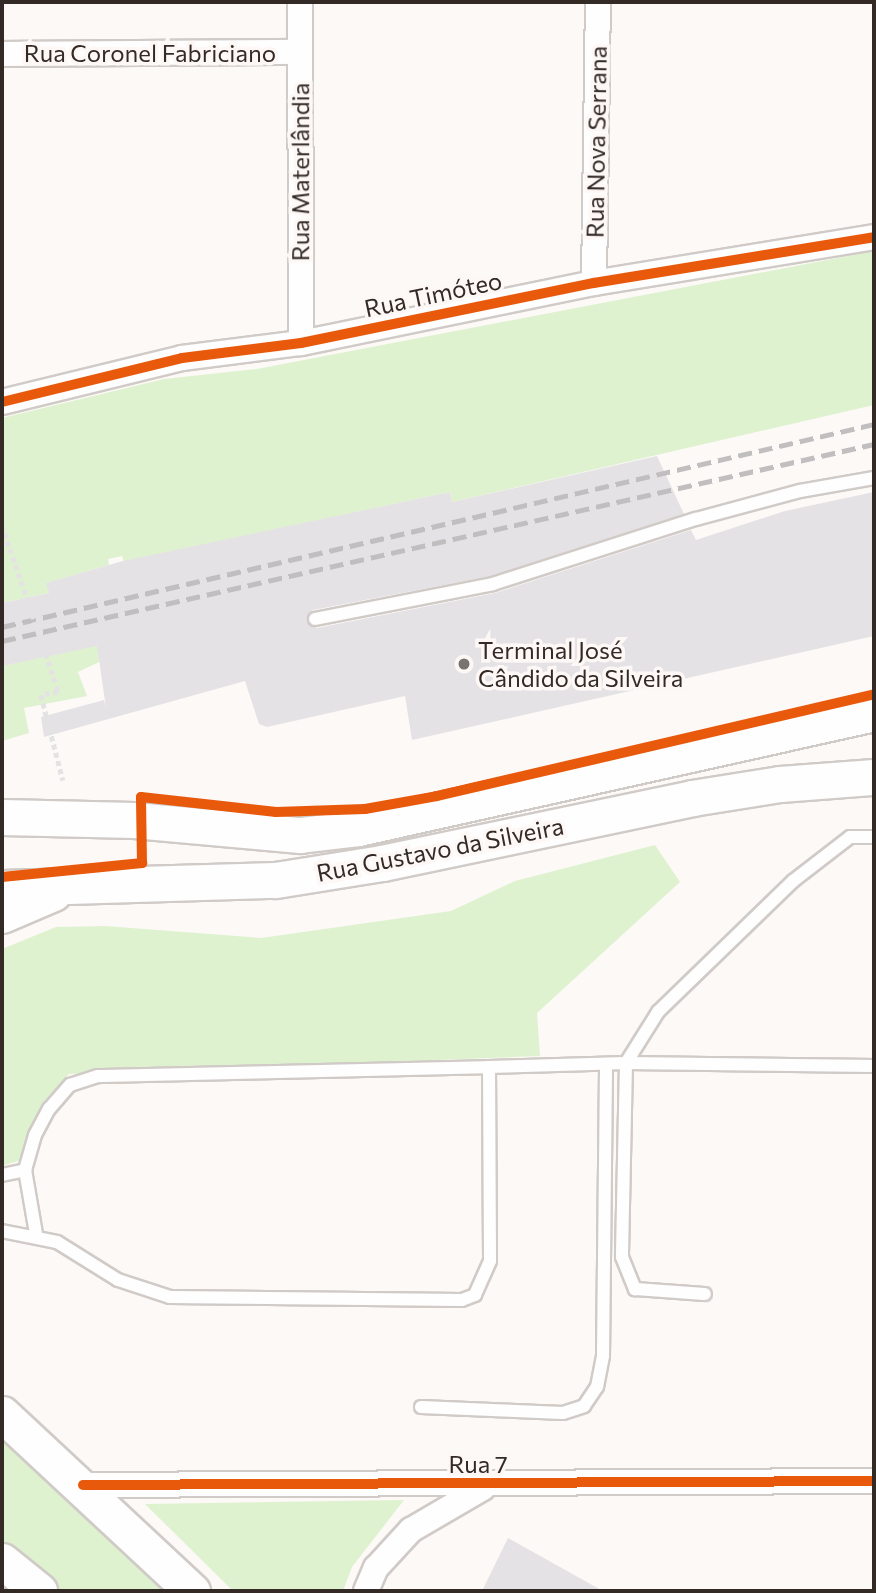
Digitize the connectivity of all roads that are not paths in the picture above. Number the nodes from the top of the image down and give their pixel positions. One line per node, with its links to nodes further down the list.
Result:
1 (300, 2): 3 (street, Rua Materlândia)
2 (598, 2): 6 (street, Rua Nova Serrana)
3 (299, 52): 4 (street, Rua Coronel Fabriciano); 7 (street, Rua Materlândia)
4 (2, 54)
5 (874, 237): 6 (street, Rua Timóteo)
6 (593, 282): 7 (street, Rua Timóteo)
7 (301, 343): 8 (street, Rua Timóteo)
8 (2, 402)
9 (874, 478): 10 (lane)
10 (315, 619)
11 (874, 713): 13 (main road)
12 (874, 777): 15 (main road, Rua Gustavo da Silveira)
13 (2, 817)
14 (874, 837): 18 (lane)
15 (79, 883): 16 (main road, Rua Gustavo da Silveira); 17 (main road)
16 (2, 888)
17 (2, 915)
18 (626, 1063): 19 (lane); 20 (lane); 26 (lane)
19 (606, 1064): 21 (lane); 27 (lane)
20 (874, 1066)
21 (489, 1067): 22 (lane); 25 (lane)
22 (25, 1170): 23 (lane); 25 (lane)
23 (2, 1175)
24 (2, 1231): 25 (lane)
25 (36, 1234)
26 (705, 1294)
27 (421, 1407)
28 (2, 1414): 30 (main road)
29 (874, 1481): 32 (street, Rua 7)
30 (83, 1485): 31 (street, Rua 7); 36 (main road)
31 (411, 1485): 32 (street, Rua 7); 33 (street)
32 (487, 1486): 33 (street, Rua 7)
33 (411, 1530): 37 (street, Rua 7)
34 (2, 1561): 35 (main road)
35 (39, 1591)
36 (192, 1591)
37 (366, 1591)

